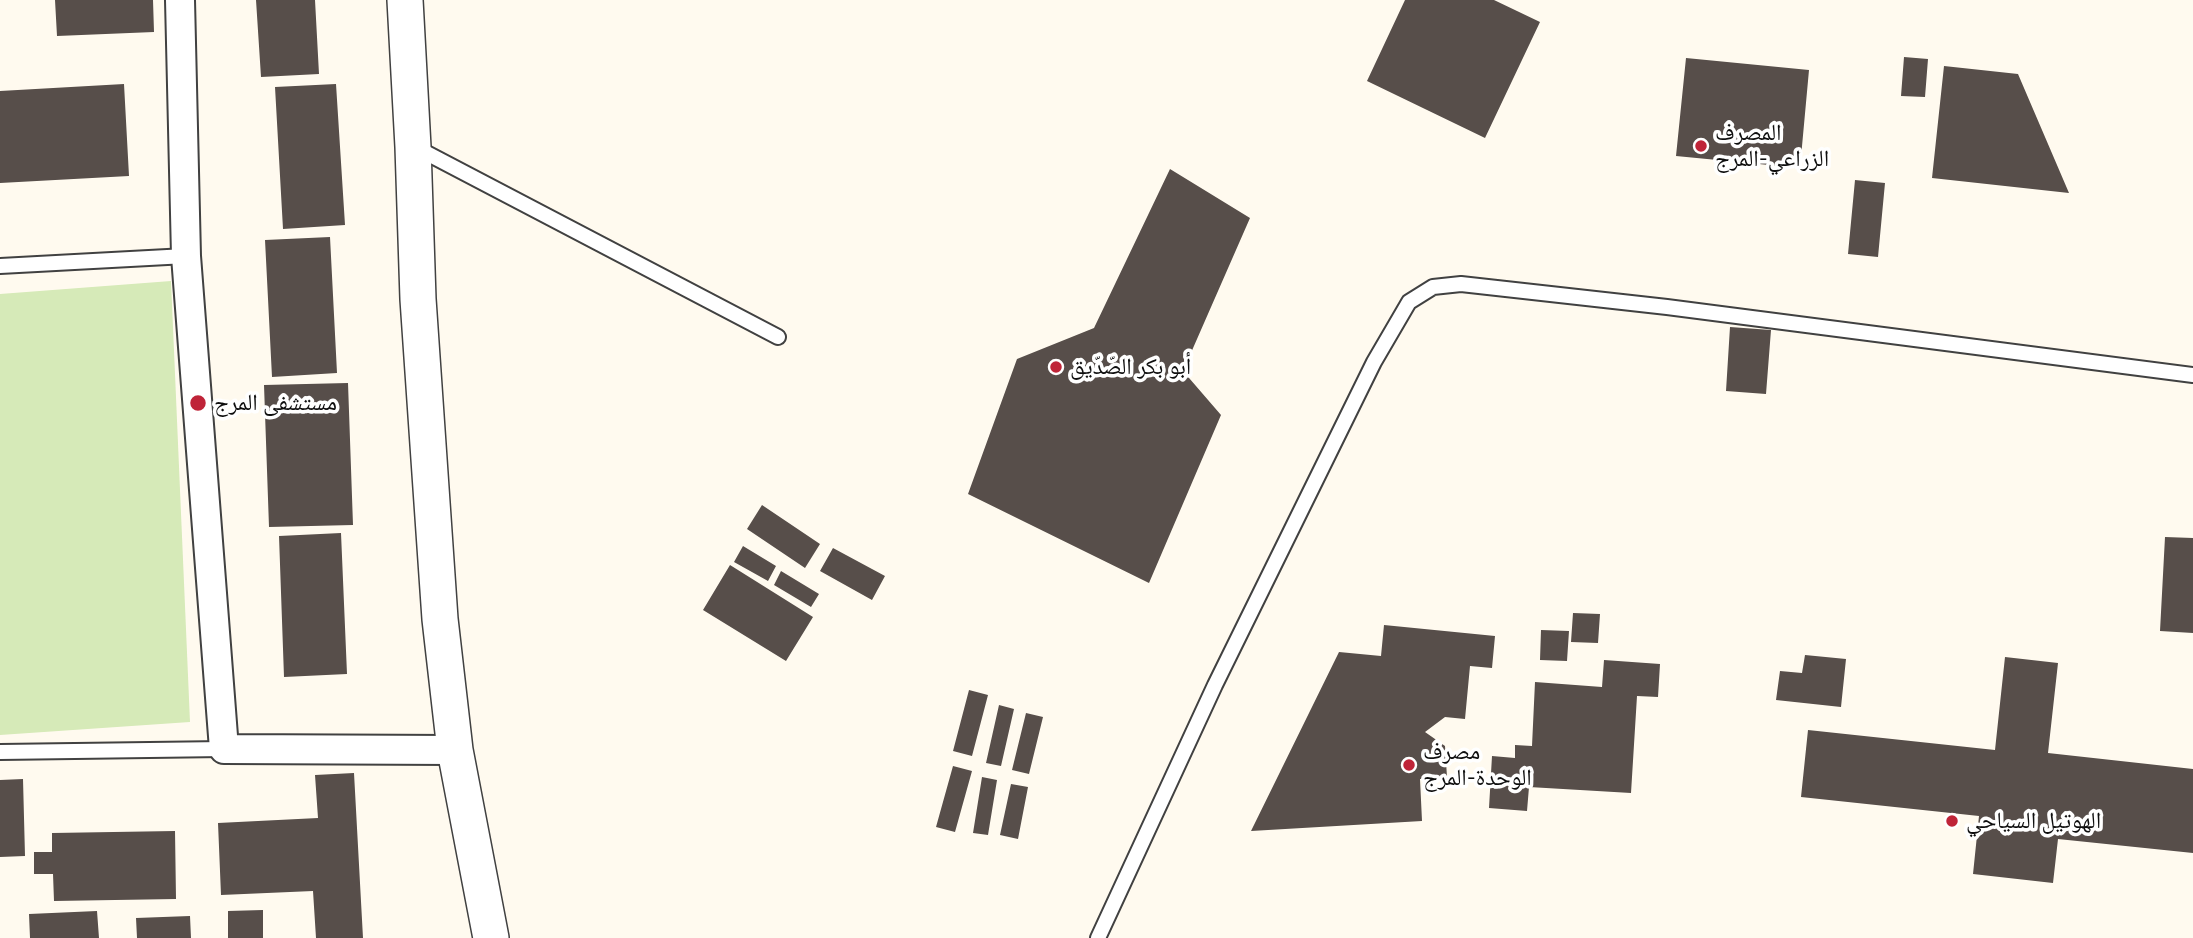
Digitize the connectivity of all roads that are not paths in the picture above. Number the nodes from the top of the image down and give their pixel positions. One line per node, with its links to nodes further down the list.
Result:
1 (180, 0): 4 (street)
2 (405, 0): 3 (street)
3 (413, 147): 6 (lane); 9 (street)
4 (186, 256): 5 (lane); 8 (street)
5 (0, 266)
6 (778, 337)
7 (2193, 375): 12 (lane)
8 (223, 749): 9 (street); 10 (lane)
9 (455, 750): 11 (street)
10 (0, 752)
11 (491, 938)
12 (1098, 938)

